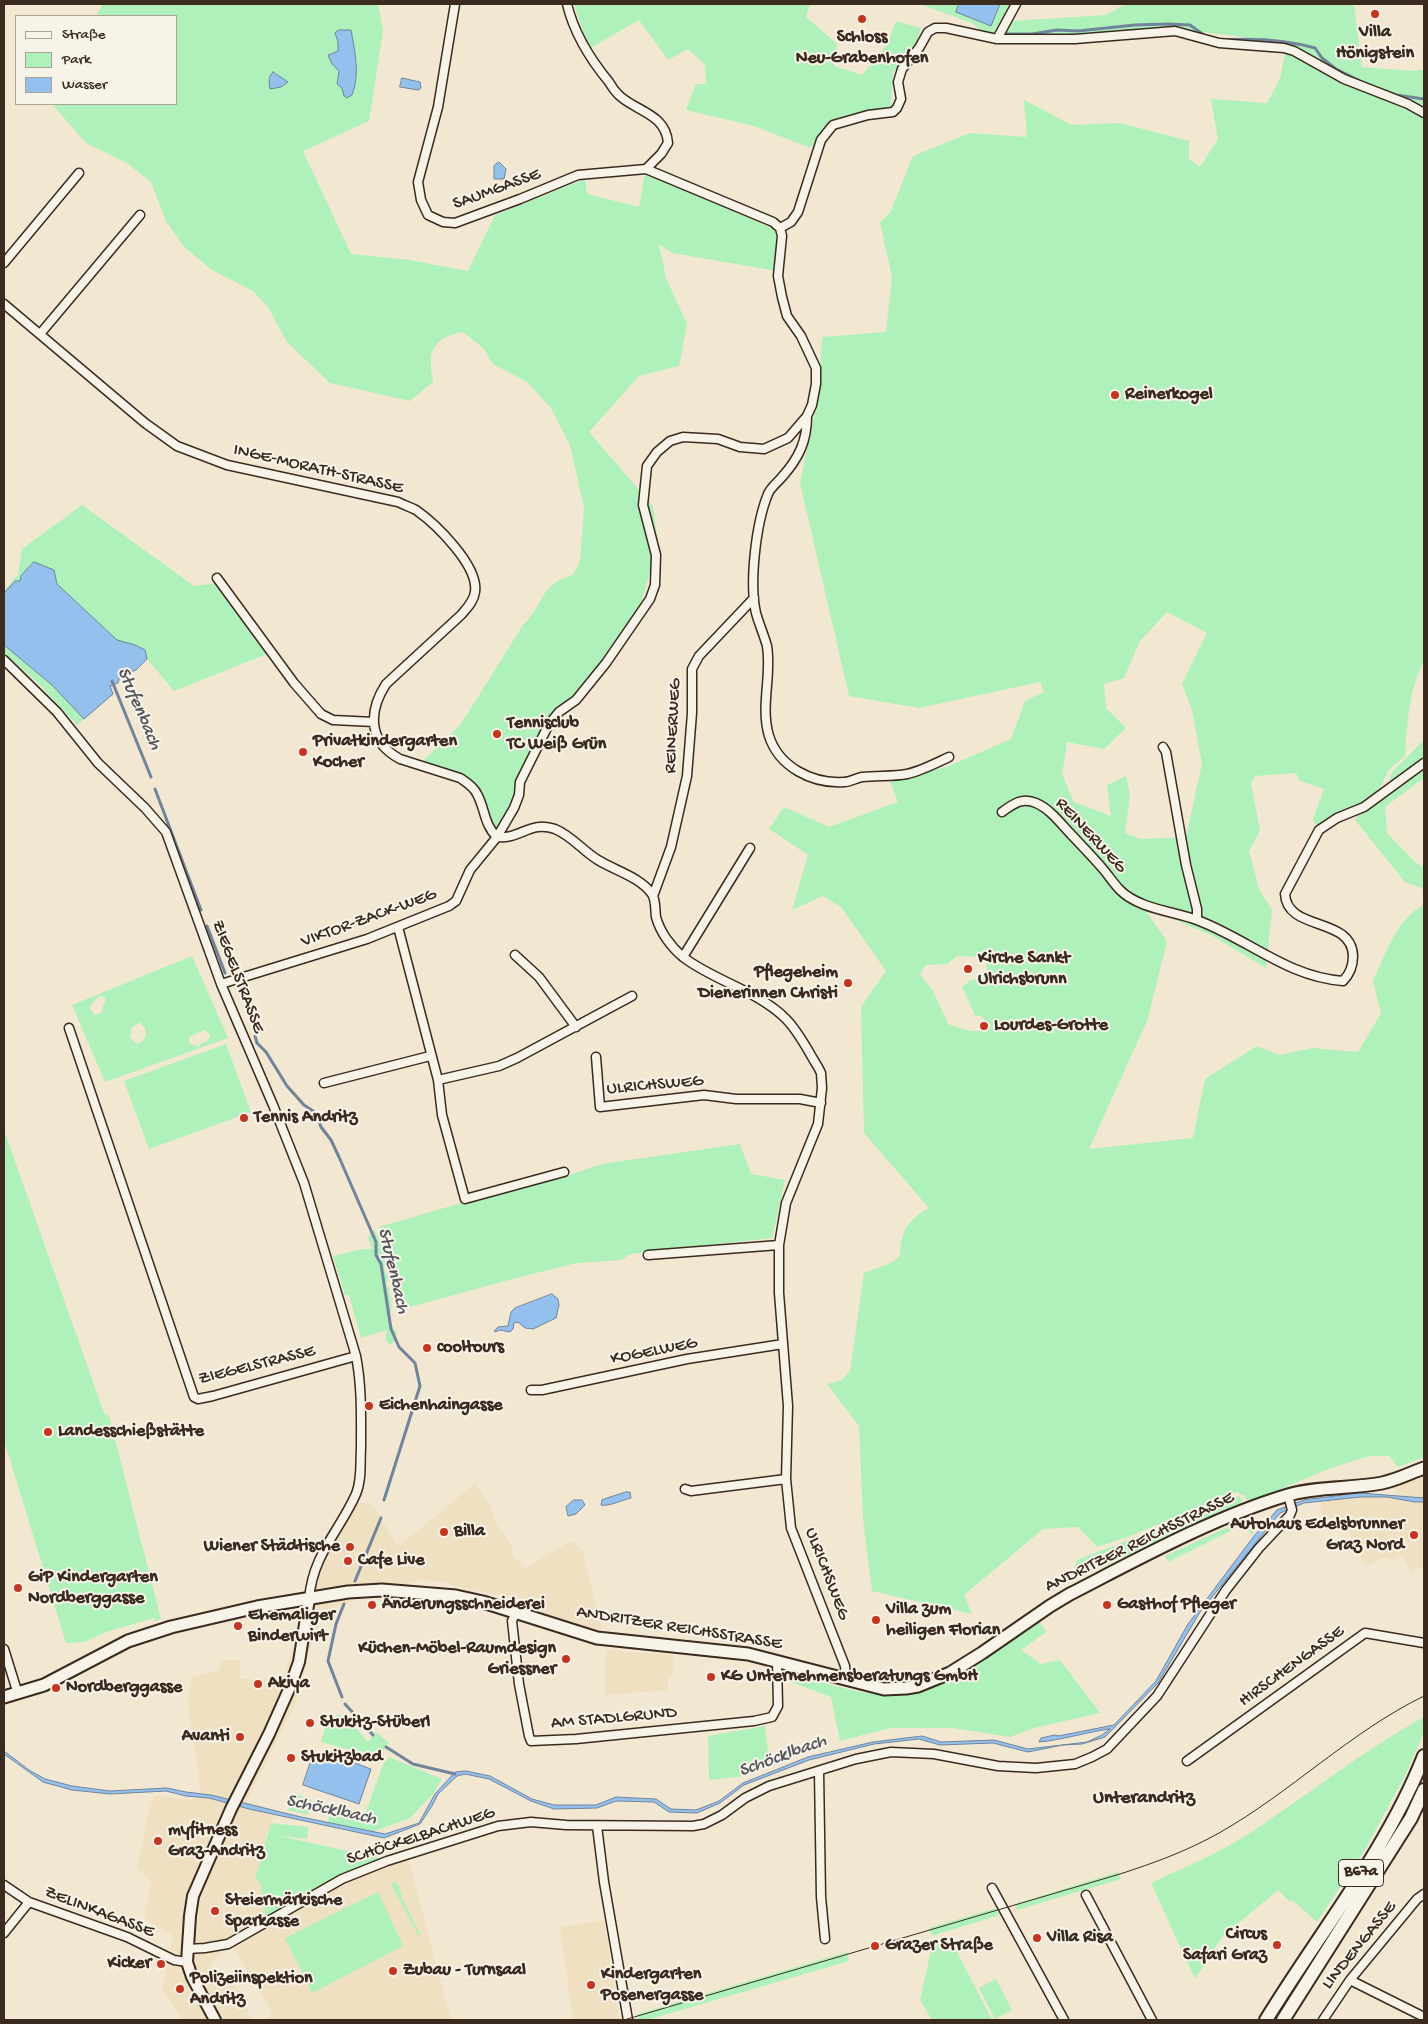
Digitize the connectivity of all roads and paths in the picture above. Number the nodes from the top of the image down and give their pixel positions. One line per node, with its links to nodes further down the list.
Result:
1 (455, 4): 6 (street, SAUMGASSE)
2 (567, 4): 6 (street)
3 (1016, 4): 4 (street)
4 (997, 39): 5 (street); 9 (street)
5 (1424, 113)
6 (646, 169): 9 (street, SAUMGASSE)
7 (79, 173): 10 (street)
8 (140, 215): 12 (street)
9 (780, 228): 13 (street, VIKTOR-ZACK-WEG)
10 (4, 263)
11 (4, 304): 12 (street, INGE-MORATH-STRASSE)
12 (40, 334): 17 (street, INGE-MORATH-STRASSE)
13 (808, 416): 15 (street); 22 (street, VIKTOR-ZACK-WEG)
14 (217, 578): 17 (street)
15 (754, 598): 19 (street); 23 (street, REINERWEG)
16 (4, 660): 30 (street, ZIEGELSTRASSE)
17 (374, 722): 22 (street, INGE-MORATH-STRASSE)
18 (1163, 747): 26 (street)
19 (949, 756)
20 (1424, 762): 26 (street)
21 (1002, 812): 26 (street, REINERWEG)
22 (497, 837): 25 (street); 27 (street, VIKTOR-ZACK-WEG)
23 (671, 847): 25 (street, ULRICHSWEG)
24 (750, 848): 29 (street)
25 (653, 896): 29 (street, ULRICHSWEG)
26 (1196, 920)
27 (398, 927): 30 (street, VIKTOR-ZACK-WEG); 34 (street)
28 (514, 955): 32 (street)
29 (683, 957): 38 (street, ULRICHSWEG)
30 (221, 984): 43 (street, ZIEGELSTRASSE)
31 (632, 996): 32 (street)
32 (576, 1027): 36 (street)
33 (69, 1028): 43 (street, ZIEGELSTRASSE)
34 (430, 1056): 36 (street); 37 (street)
35 (596, 1057): 38 (street, ULRICHSWEG)
36 (438, 1080): 39 (street)
37 (324, 1083)
38 (821, 1103): 40 (street, ULRICHSWEG)
39 (564, 1172)
40 (779, 1245): 41 (street); 42 (street, ULRICHSWEG)
41 (648, 1255)
42 (783, 1344): 44 (street, KOGELWEG); 46 (street, ULRICHSWEG)
43 (356, 1356): 49 (street, ZIEGELSTRASSE)
44 (531, 1390)
45 (1424, 1468): 48 (main road, ANDRITZER REICHSSTRASSE)
46 (786, 1479): 47 (street); 54 (street, ULRICHSWEG)
47 (685, 1489)
48 (1290, 1502): 54 (main road, ANDRITZER REICHSSTRASSE); 59 (street, SCHÖCKELBACHWEG)
49 (309, 1599): 50 (main road, ANDRITZER REICHSSTRASSE); 55 (main road, ANDRITZER REICHSSTRASSE); 69 (street)
50 (516, 1612): 53 (main road, ANDRITZER REICHSSTRASSE); 53 (street, AM STADLGRUND)
51 (1424, 1643): 58 (street, HIRSCHENGASSE)
52 (4, 1649): 55 (street)
53 (777, 1661): 54 (main road, ANDRITZER REICHSSTRASSE)
54 (846, 1678)
55 (18, 1694): 56 (main road, ANDRITZER REICHSSTRASSE)
56 (4, 1697)
57 (1424, 1756): 77 (main road, B67a)
58 (1187, 1761)
59 (819, 1771): 61 (street, SCHÖCKELBACHWEG); 68 (street)
60 (1424, 1790): 78 (main road, B67a)
61 (597, 1826): 69 (street, SCHÖCKELBACHWEG); 74 (street)
62 (4, 1885): 66 (street, ZELINKAGASSE)
63 (992, 1888): 75 (street)
64 (1424, 1894): 71 (street, LINDENGASSE)
65 (1086, 1895): 76 (street)
66 (29, 1902): 67 (street); 70 (street, ZELINKAGASSE)
67 (4, 1933)
68 (825, 1939)
69 (187, 1949): 70 (street)
70 (187, 1962): 73 (street)
71 (1350, 1980): 72 (street); 79 (street, LINDENGASSE)
72 (1424, 2017)
73 (215, 2020)
74 (628, 2020)
75 (1064, 2020)
76 (1152, 2020)
77 (1266, 2020)
78 (1283, 2020)
79 (1323, 2020)

